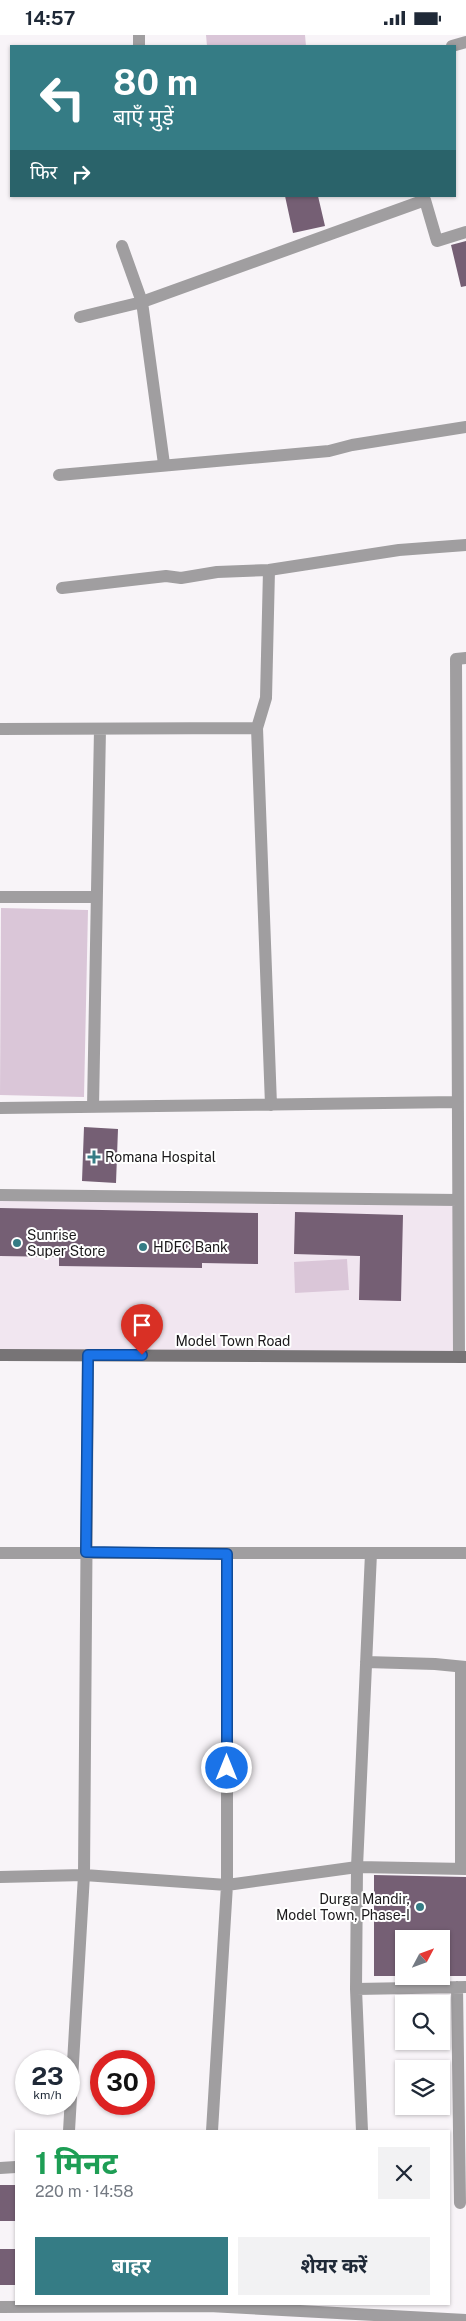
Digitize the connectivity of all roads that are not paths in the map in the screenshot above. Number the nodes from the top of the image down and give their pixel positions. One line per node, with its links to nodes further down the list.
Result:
1 (466, 232): 3 (street)
2 (122, 246): 3 (street)
3 (142, 302): 4 (street); 6 (street)
4 (80, 317)
5 (466, 427): 6 (street)
6 (164, 464): 7 (street)
7 (59, 475)
8 (466, 545): 9 (street)
9 (269, 570): 10 (street); 12 (street)
10 (62, 589)
11 (466, 658): 17 (street)
12 (257, 728): 14 (street); 18 (street)
13 (0, 729): 14 (street)
14 (100, 729): 16 (street)
15 (0, 897): 16 (street)
16 (96, 897): 19 (street)
17 (458, 1102): 18 (street); 22 (street)
18 (271, 1105): 19 (street)
19 (93, 1107): 20 (street)
20 (0, 1108)
21 (0, 1195): 22 (street)
22 (458, 1200): 25 (street)
23 (0, 1355): 24 (main road, Model Town Road)
24 (88, 1355): 25 (main road, Model Town Road); 26 (street)
25 (462, 1357)
26 (86, 1552): 27 (street); 30 (street); 35 (street)
27 (0, 1553)
28 (371, 1553): 29 (street); 30 (street); 31 (street)
29 (466, 1553)
30 (227, 1554): 37 (street)
31 (366, 1662): 32 (street); 33 (street)
32 (463, 1668): 34 (street)
33 (357, 1867): 34 (street); 37 (street); 39 (street)
34 (463, 1869)
35 (84, 1875): 36 (street); 37 (street); 40 (street)
36 (0, 1877)
37 (228, 1885): 41 (street)
38 (462, 1987): 39 (street); 45 (street)
39 (356, 1989): 42 (street)
40 (69, 2130)
41 (212, 2130)
42 (362, 2130)
43 (15, 2167): 44 (street)
44 (0, 2168)
45 (458, 2203)
46 (69, 2305): 47 (street); 48 (street)
47 (209, 2305): 50 (street)
48 (0, 2307)
49 (349, 2308): 50 (street); 51 (street)
50 (262, 2316)
51 (384, 2318): 52 (street)
52 (466, 2320)

